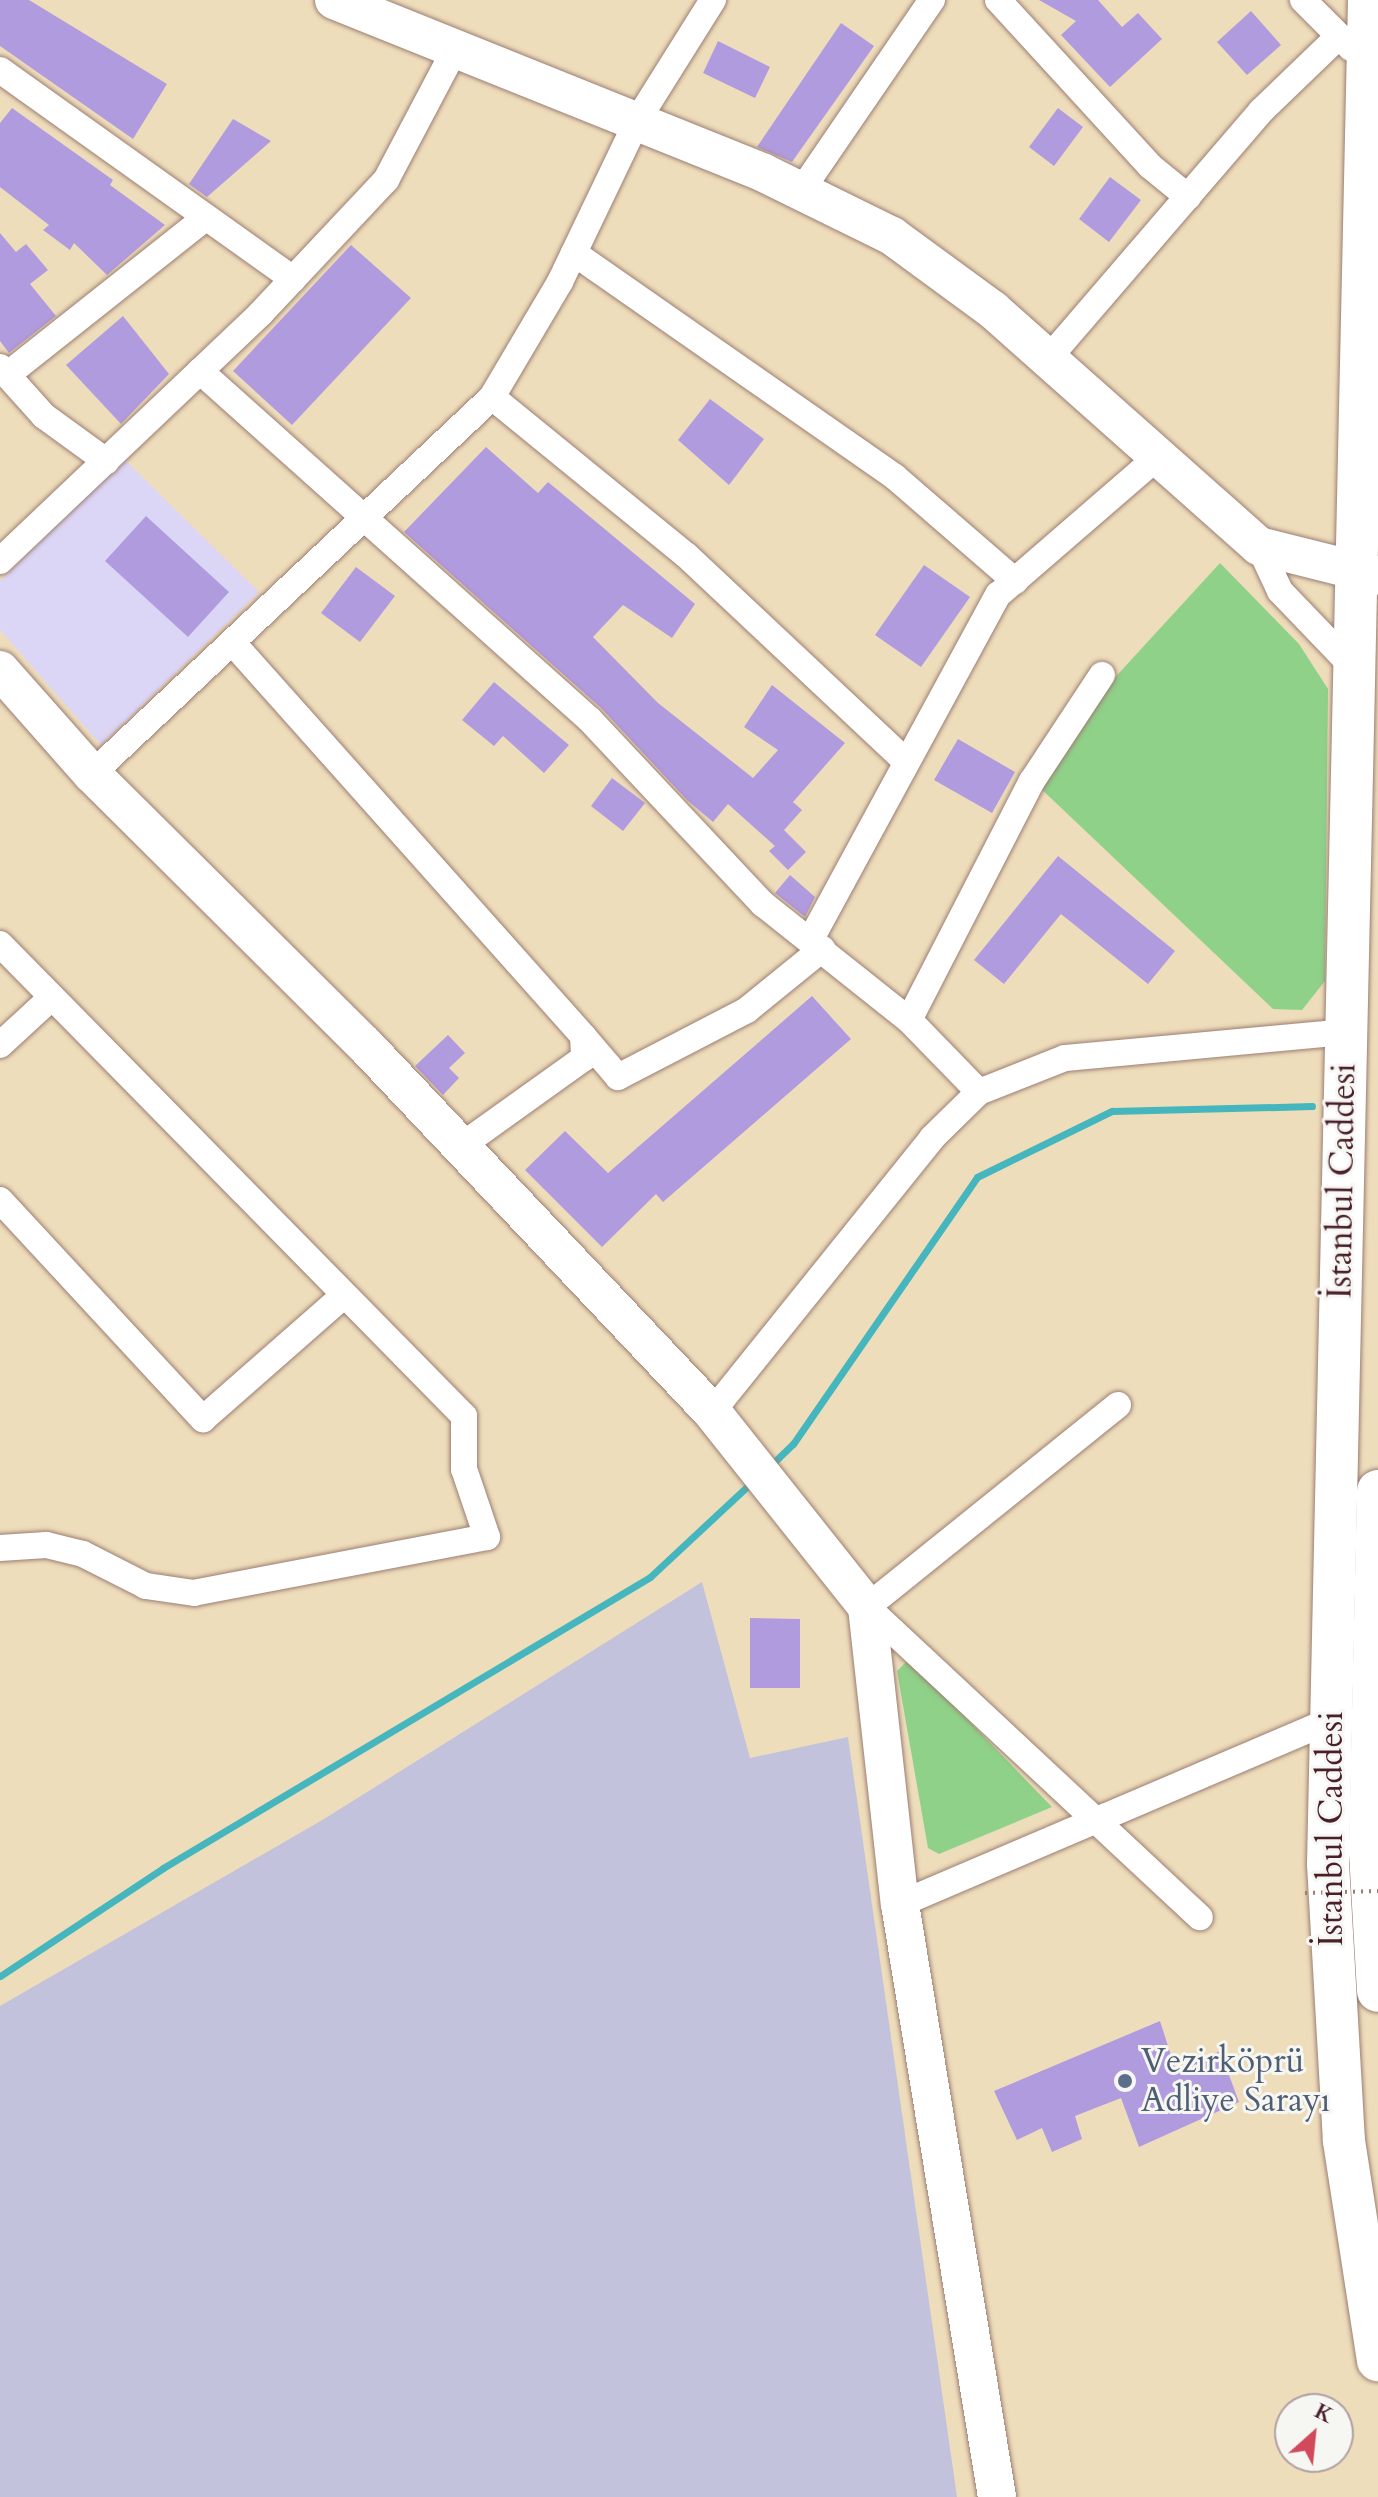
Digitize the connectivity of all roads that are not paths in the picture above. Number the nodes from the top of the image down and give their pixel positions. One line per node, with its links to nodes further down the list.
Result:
1 (334, 0): 7 (street)
2 (713, 0): 10 (street)
3 (932, 0): 11 (street)
4 (998, 0): 12 (street)
5 (1303, 0): 8 (street)
6 (1369, 0): 8 (main road, İstanbul Caddesi)
7 (456, 47): 10 (street); 15 (street)
8 (1361, 55): 12 (street); 25 (main road, İstanbul Caddesi)
9 (0, 70): 13 (street)
10 (637, 121): 11 (street); 14 (street)
11 (801, 191): 16 (street)
12 (1188, 197): 16 (street)
13 (206, 217): 15 (street); 17 (street)
14 (574, 253): 19 (street); 26 (street)
15 (293, 279): 18 (street)
16 (1047, 360): 20 (street)
17 (3, 371): 21 (street)
18 (200, 371): 21 (street); 22 (street)
19 (492, 397): 22 (street); 31 (street)
20 (1155, 459): 23 (street); 26 (street)
21 (106, 461): 24 (street)
22 (361, 521): 27 (street); 34 (street)
23 (1259, 546): 25 (street); 28 (street)
24 (0, 561)
25 (1367, 575): 28 (main road, İstanbul Caddesi)
26 (1015, 581): 31 (street)
27 (232, 642): 32 (street); 38 (street)
28 (1353, 667): 37 (main road, İstanbul Caddesi)
29 (0, 670): 32 (street)
30 (1102, 675): 36 (street)
31 (905, 761): 34 (street)
32 (92, 774): 41 (street)
33 (0, 944): 35 (street)
34 (817, 944): 36 (street); 38 (street)
35 (51, 998): 39 (street); 43 (street)
36 (909, 1020): 40 (street)
37 (1345, 1032): 40 (street); 50 (main road, İstanbul Caddesi)
38 (583, 1036): 41 (street)
39 (0, 1045)
40 (979, 1092): 45 (street)
41 (461, 1146): 45 (street)
42 (0, 1200): 43 (street)
43 (342, 1297): 48 (street)
44 (1118, 1405): 49 (street)
45 (720, 1421): 49 (street)
46 (1378, 1491): 47 (main road, İstanbul Caddesi)
47 (1378, 1503): 51 (main road, İstanbul Caddesi)
48 (0, 1548)
49 (867, 1607): 52 (street); 53 (street)
50 (1331, 1720): 52 (street); 56 (main road, İstanbul Caddesi)
51 (1374, 1817): 55 (main road, İstanbul Caddesi)
52 (1097, 1818): 53 (street); 54 (street)
53 (900, 1904): 57 (street)
54 (1200, 1917)
55 (1378, 1991)
56 (1378, 2360)
57 (997, 2497)

